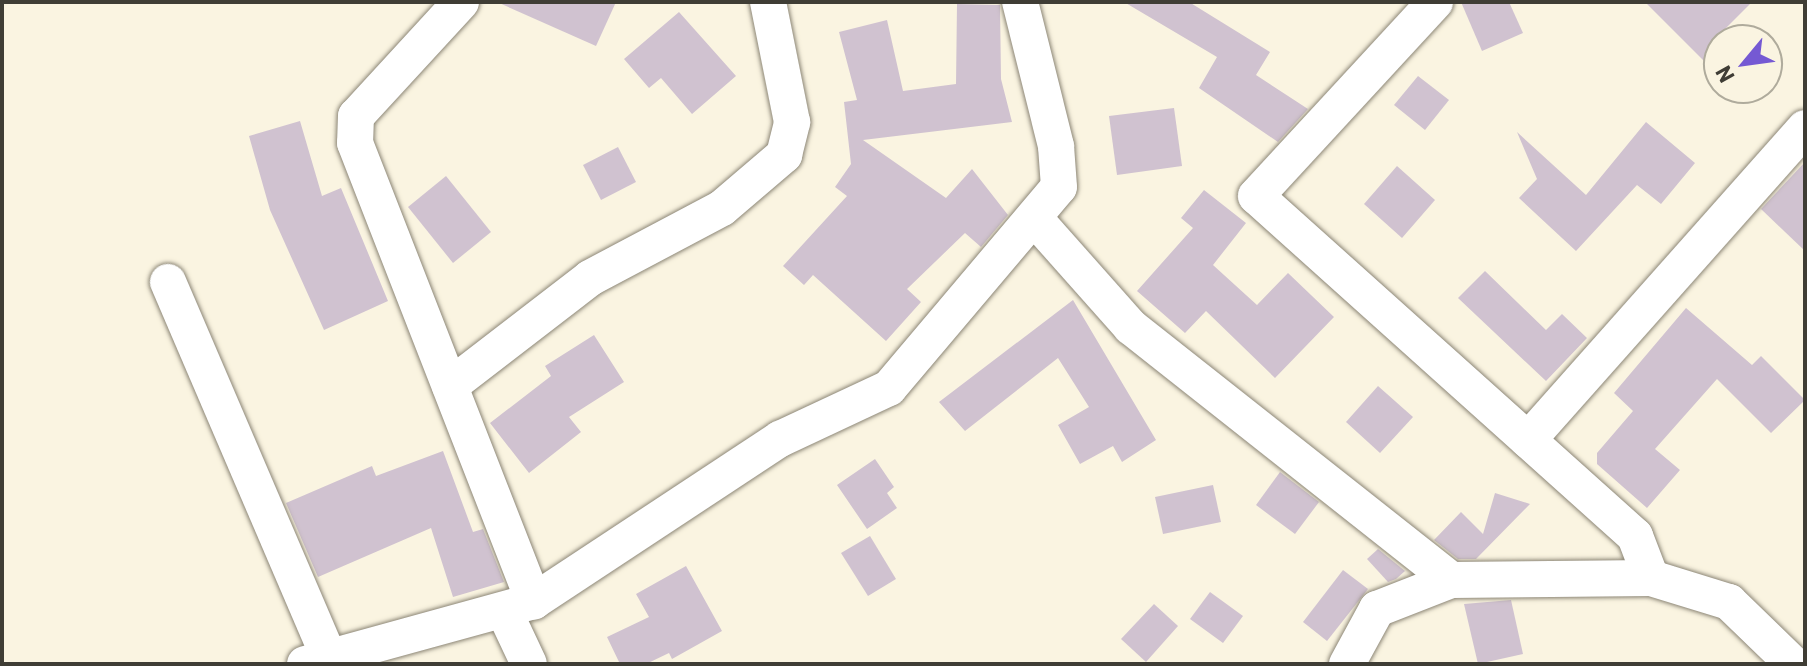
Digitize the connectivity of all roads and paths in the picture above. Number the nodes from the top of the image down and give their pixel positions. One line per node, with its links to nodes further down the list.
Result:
1 (461, 2): 8 (street)
2 (768, 2): 8 (street)
3 (1020, 2): 6 (street)
4 (1435, 2): 9 (street)
5 (1805, 128): 9 (street)
6 (1035, 219): 11 (street); 12 (street)
7 (168, 282): 13 (street)
8 (450, 386): 12 (street)
9 (1528, 440): 10 (street)
10 (1651, 578): 11 (street); 16 (street)
11 (1451, 580): 15 (street)
12 (520, 607): 13 (street); 14 (street)
13 (316, 659)
14 (529, 664)
15 (1347, 664)
16 (1793, 664)

